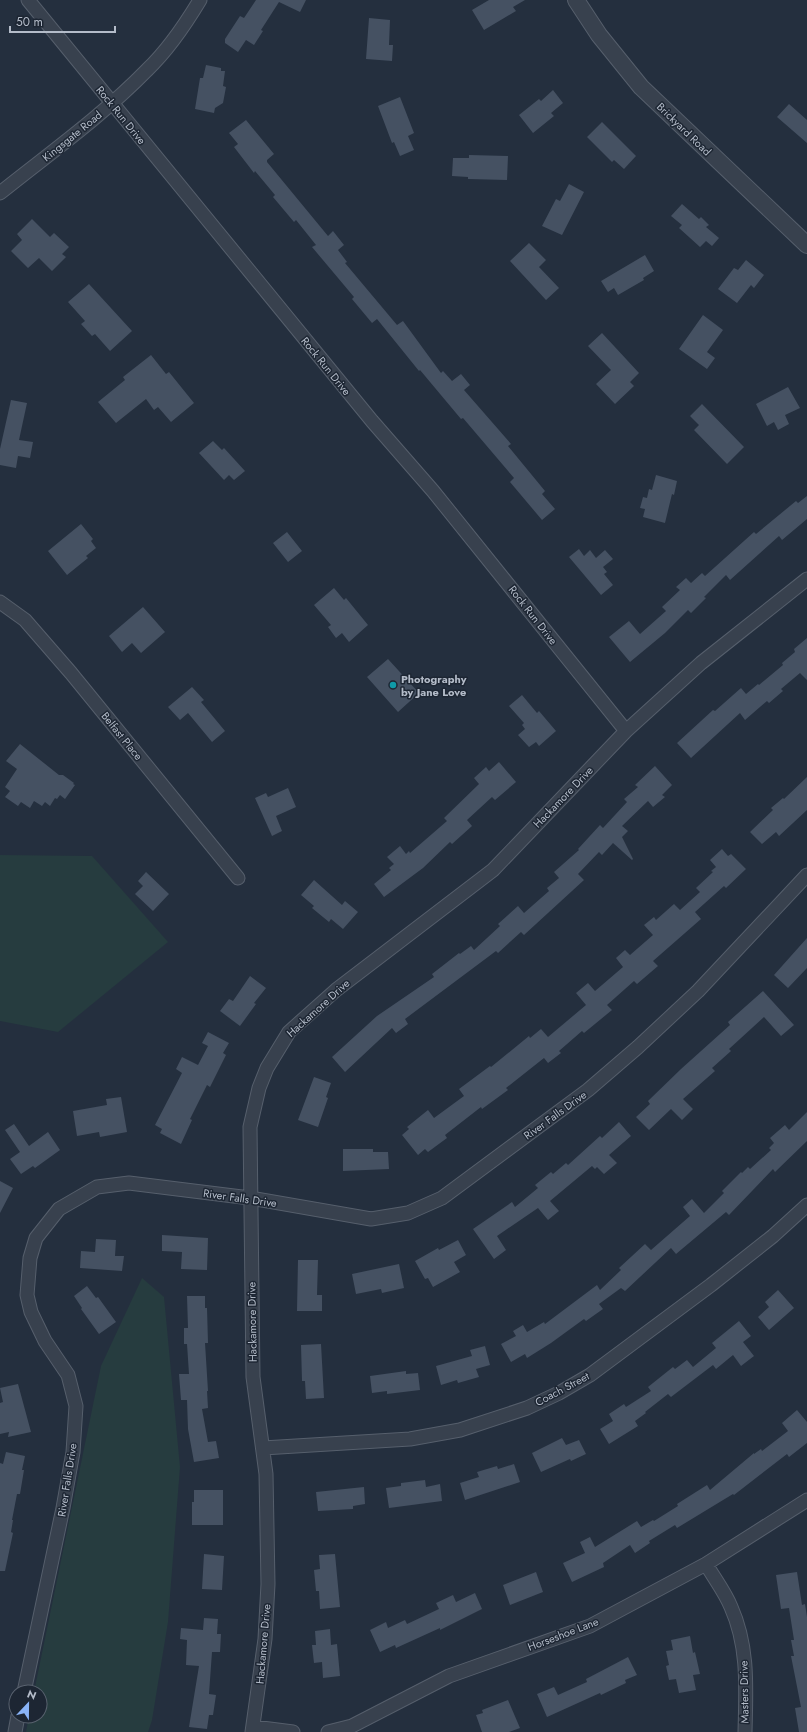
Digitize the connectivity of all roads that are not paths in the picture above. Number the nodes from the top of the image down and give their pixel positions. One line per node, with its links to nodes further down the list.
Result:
1 (28, 0): 4 (street, Rock Run Drive)
2 (200, 0): 4 (street, Kingsgate Road)
3 (576, 0): 6 (street, Brickyard Road)
4 (112, 104): 5 (street, Kingsgate Road); 9 (street, Rock Run Drive)
5 (0, 193)
6 (807, 245)
7 (807, 579): 9 (street, Hackamore Drive)
8 (0, 602): 11 (street, Belfast Place)
9 (626, 731): 12 (street, Hackamore Drive)
10 (807, 874): 12 (street, River Falls Drive)
11 (238, 878)
12 (250, 1198): 14 (street, Hackamore Drive); 17 (street, River Falls Drive)
13 (807, 1205): 14 (street, Coach Street)
14 (263, 1448): 18 (street, Hackamore Drive)
15 (807, 1500): 16 (street, Horseshoe Lane)
16 (706, 1564): 20 (street, Horseshoe Lane); 21 (street, Masters Drive)
17 (26, 1684)
18 (253, 1729): 19 (street)
19 (293, 1732)
20 (328, 1732)
21 (745, 1732)

